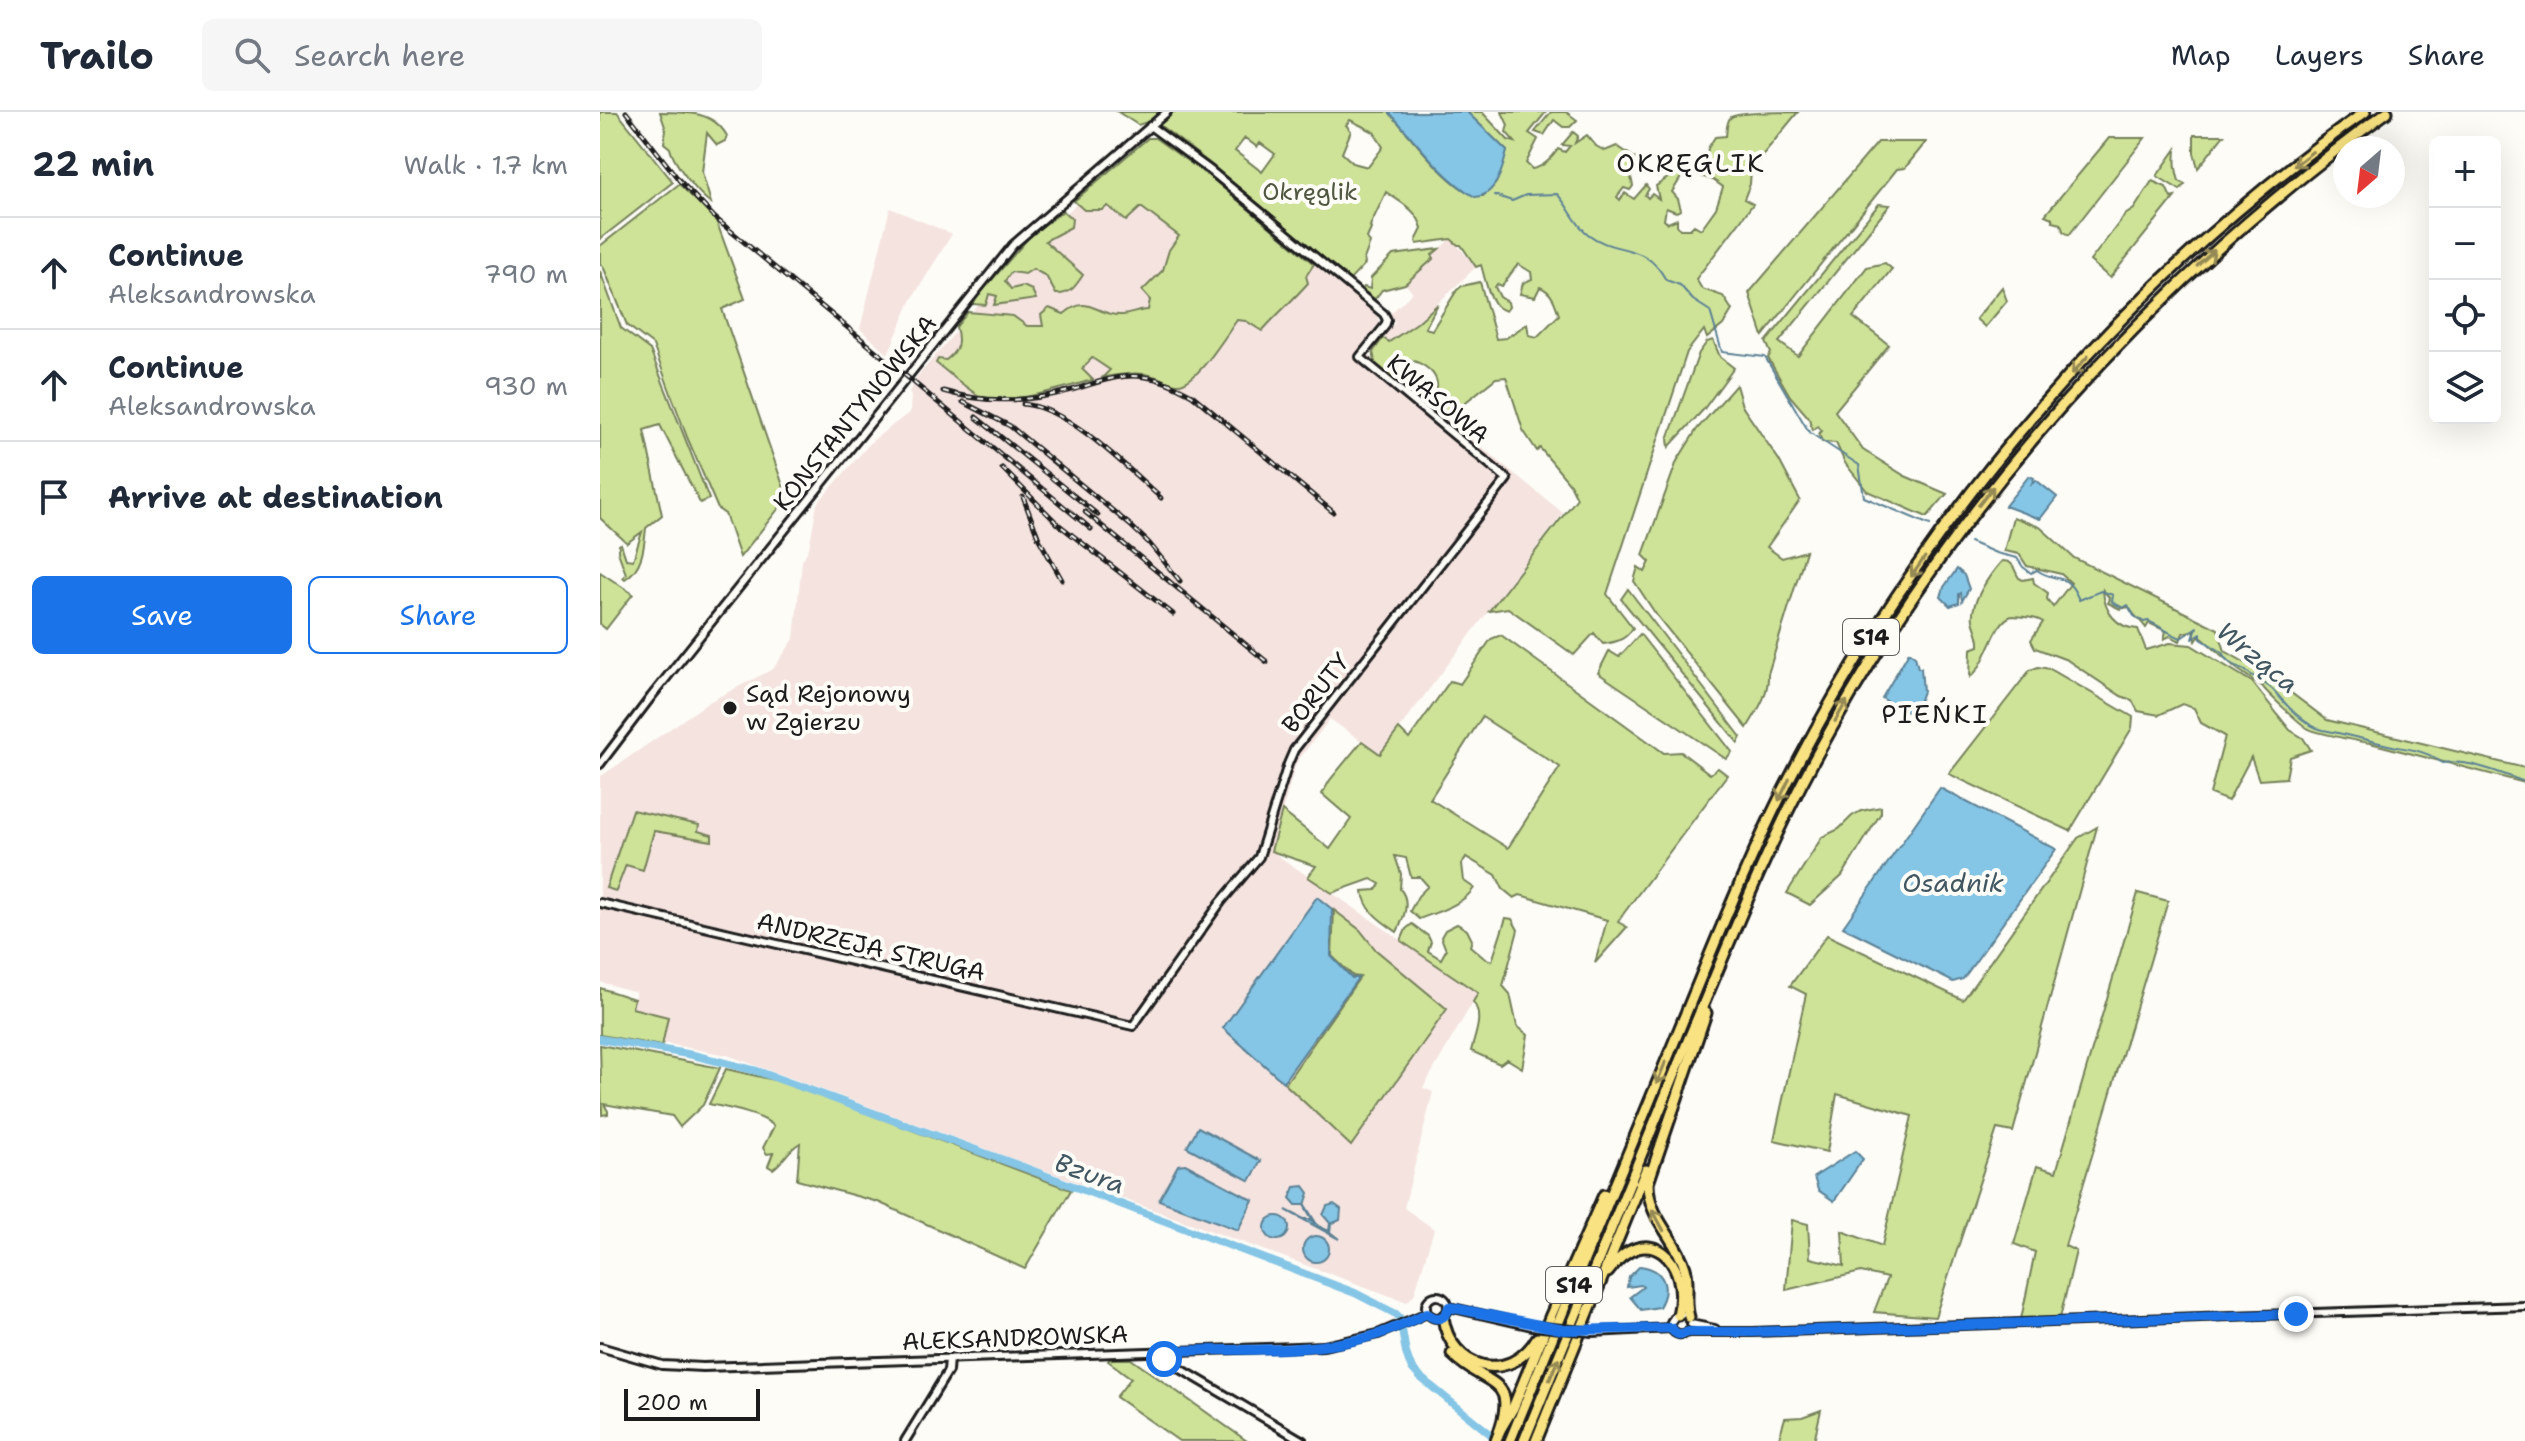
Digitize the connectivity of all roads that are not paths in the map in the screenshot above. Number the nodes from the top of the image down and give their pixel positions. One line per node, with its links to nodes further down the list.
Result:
1 (1167, 112): 4 (main road, KONSTANTYNOWSKA)
2 (2365, 112): 11 (highway, S14, one-way to 11)
3 (2387, 112): 8 (highway, S14, one-way to 3)
4 (1150, 126): 5 (main road, KWASOWA); 6 (main road, KONSTANTYNOWSKA)
5 (1507, 479): 9 (main road, BORUTY)
6 (600, 764)
7 (600, 903): 9 (main road, ANDRZEJA STRUGA)
8 (1729, 941): 10 (highway); 29 (highway, S14, one-way to 8)
9 (1133, 1026)
10 (1676, 1098): 12 (highway); 18 (highway, one-way to 10)
11 (1636, 1133): 15 (highway); 25 (highway, S14)
12 (1604, 1278): 17 (highway); 30 (highway)
13 (2525, 1306): 20 (main road)
14 (1449, 1307): 16 (main road); 16 (main road, ALEKSANDROWSKA); 17 (main road, ALEKSANDROWSKA, bridge)
15 (1551, 1315): 16 (highway); 24 (highway)
16 (1435, 1316): 22 (main road, ALEKSANDROWSKA); 24 (highway)
17 (1673, 1321): 18 (main road); 19 (main road)
18 (1690, 1321): 19 (main road); 20 (main road)
19 (1688, 1332): 20 (main road)
20 (1725, 1332)
21 (600, 1347): 23 (main road, ALEKSANDROWSKA)
22 (1161, 1351): 23 (main road, ALEKSANDROWSKA); 27 (main road)
23 (949, 1358): 26 (main road)
24 (1500, 1430): 28 (highway)
25 (1511, 1440)
26 (905, 1441)
27 (1303, 1441)
28 (1496, 1441)
29 (1524, 1441)
30 (1536, 1441)

